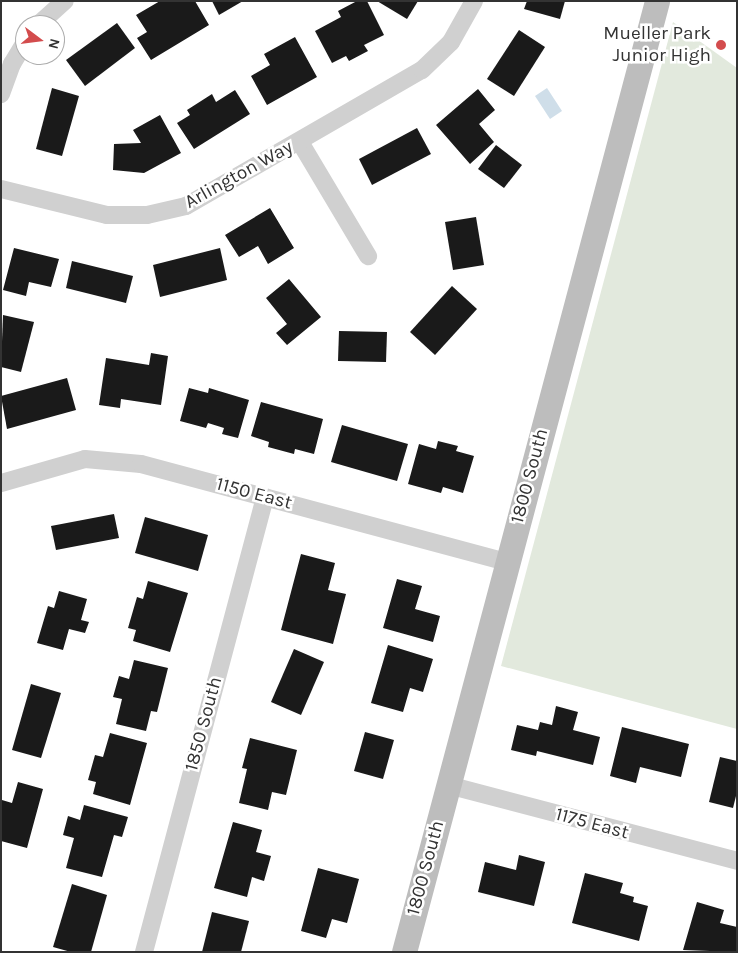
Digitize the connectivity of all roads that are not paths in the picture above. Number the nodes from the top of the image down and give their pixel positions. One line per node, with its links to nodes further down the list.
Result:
1 (65, 1): 4 (street)
2 (474, 1): 7 (street, Arlington Way)
3 (657, 1): 12 (main road, 1800 South)
4 (49, 15)
5 (15, 59): 6 (street)
6 (1, 94)
7 (300, 142): 8 (street, Arlington Way); 9 (street, Arlington Way)
8 (1, 188)
9 (368, 256)
10 (1, 483): 11 (street, 1150 East)
11 (264, 497): 12 (street, 1150 East); 15 (street, 1850 South)
12 (506, 562): 13 (main road, 1800 South)
13 (448, 785): 14 (street, 1175 East); 16 (main road, 1800 South)
14 (737, 862)
15 (144, 952)
16 (404, 952)

